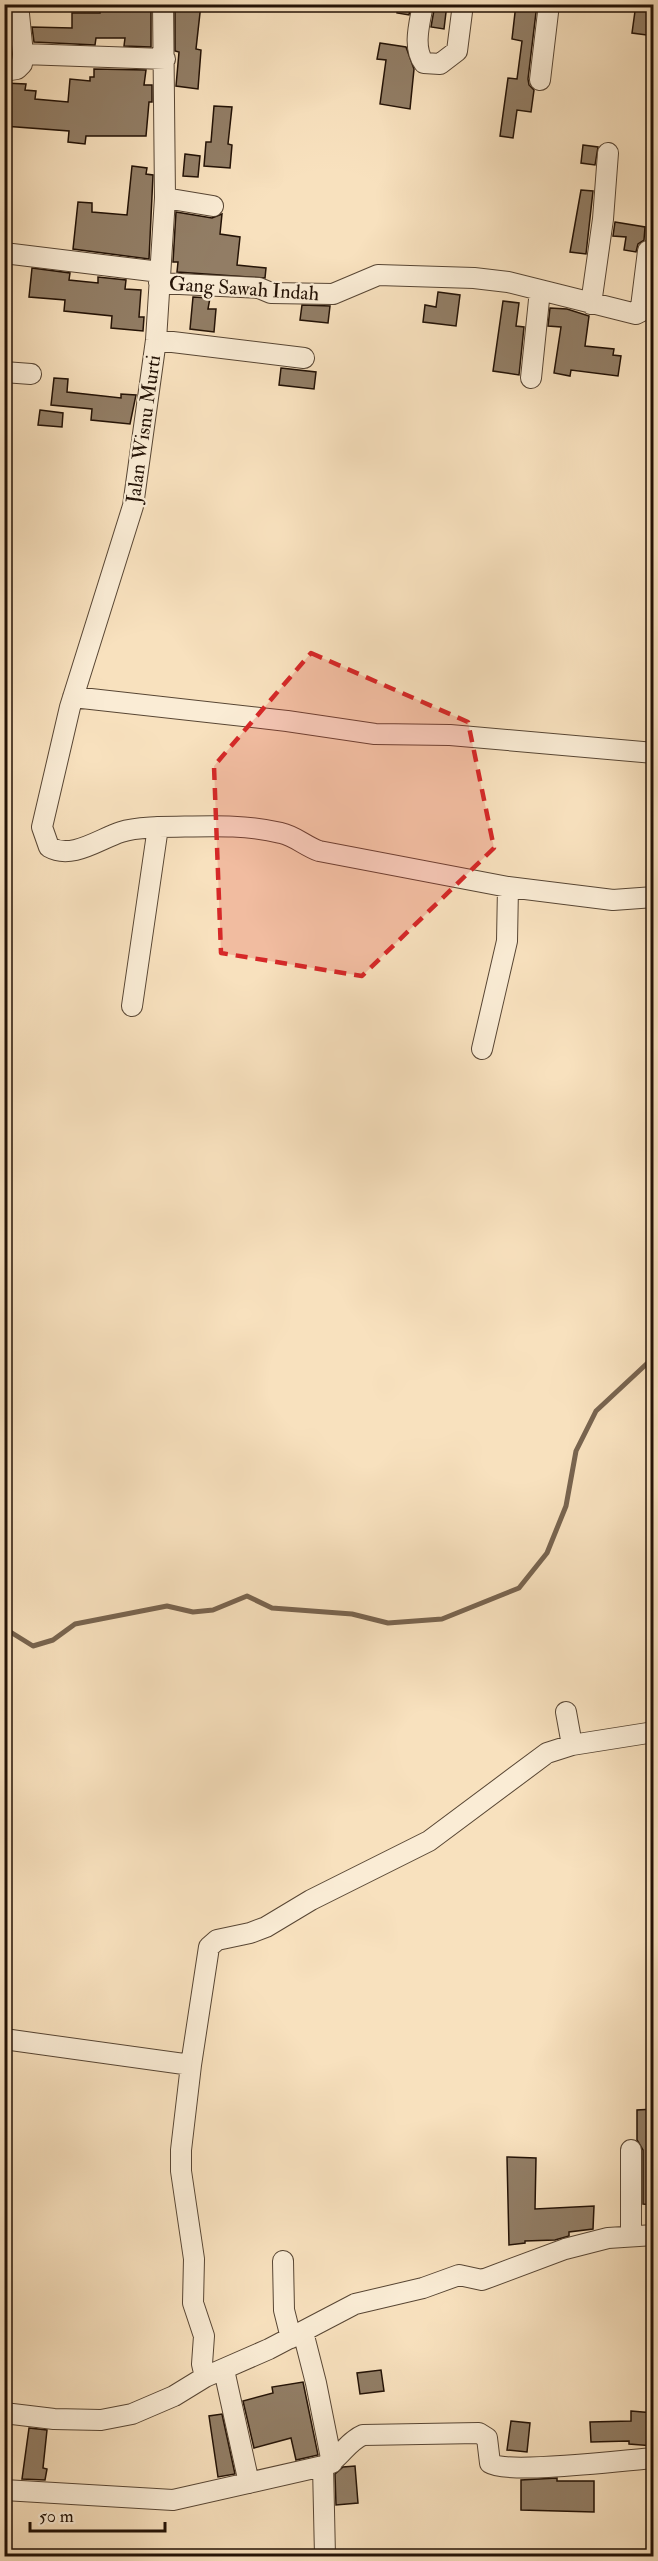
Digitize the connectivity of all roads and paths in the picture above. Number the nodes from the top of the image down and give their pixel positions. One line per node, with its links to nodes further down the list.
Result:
1 (163, 4): 7 (street, Jalan Wisnu Murti)
2 (423, 4): 3 (street)
3 (463, 4)
4 (549, 4): 9 (street)
5 (14, 7): 6 (street)
6 (23, 54): 7 (street); 8 (street)
7 (165, 58): 11 (street, Jalan Wisnu Murti)
8 (4, 71)
9 (540, 80)
10 (609, 153): 17 (street)
11 (165, 198): 12 (street); 15 (street, Jalan Wisnu Murti)
12 (213, 206)
13 (648, 251): 17 (street, Gang Sawah Indah)
14 (4, 253): 15 (street, Gang Sawah Indah)
15 (160, 277): 16 (street, Gang Sawah Indah); 18 (street, Jalan Wisnu Murti)
16 (540, 290): 17 (street, Gang Sawah Indah); 22 (street)
17 (591, 303)
18 (156, 340): 19 (street); 23 (street, Jalan Wisnu Murti)
19 (304, 358)
20 (4, 372): 21 (street)
21 (31, 374)
22 (531, 378)
23 (73, 697): 24 (street); 25 (street, Jalan Wisnu Murti)
24 (654, 753)
25 (158, 827): 26 (street); 28 (street)
26 (507, 887): 27 (street); 29 (street)
27 (654, 897)
28 (132, 1006)
29 (482, 1049)
30 (566, 1712): 32 (street)
31 (654, 1732): 32 (street)
32 (572, 1745): 34 (street)
33 (4, 2039): 34 (street)
34 (191, 2065): 41 (street)
35 (631, 2150): 37 (street)
36 (654, 2235): 37 (street)
37 (631, 2236): 39 (street)
38 (283, 2261): 39 (street)
39 (297, 2335): 40 (street); 44 (street)
40 (224, 2370): 41 (street); 45 (street)
41 (205, 2377): 42 (street)
42 (4, 2413)
43 (654, 2458): 44 (street)
44 (327, 2464): 45 (street); 47 (street)
45 (249, 2484): 46 (street)
46 (4, 2490)
47 (325, 2556)

